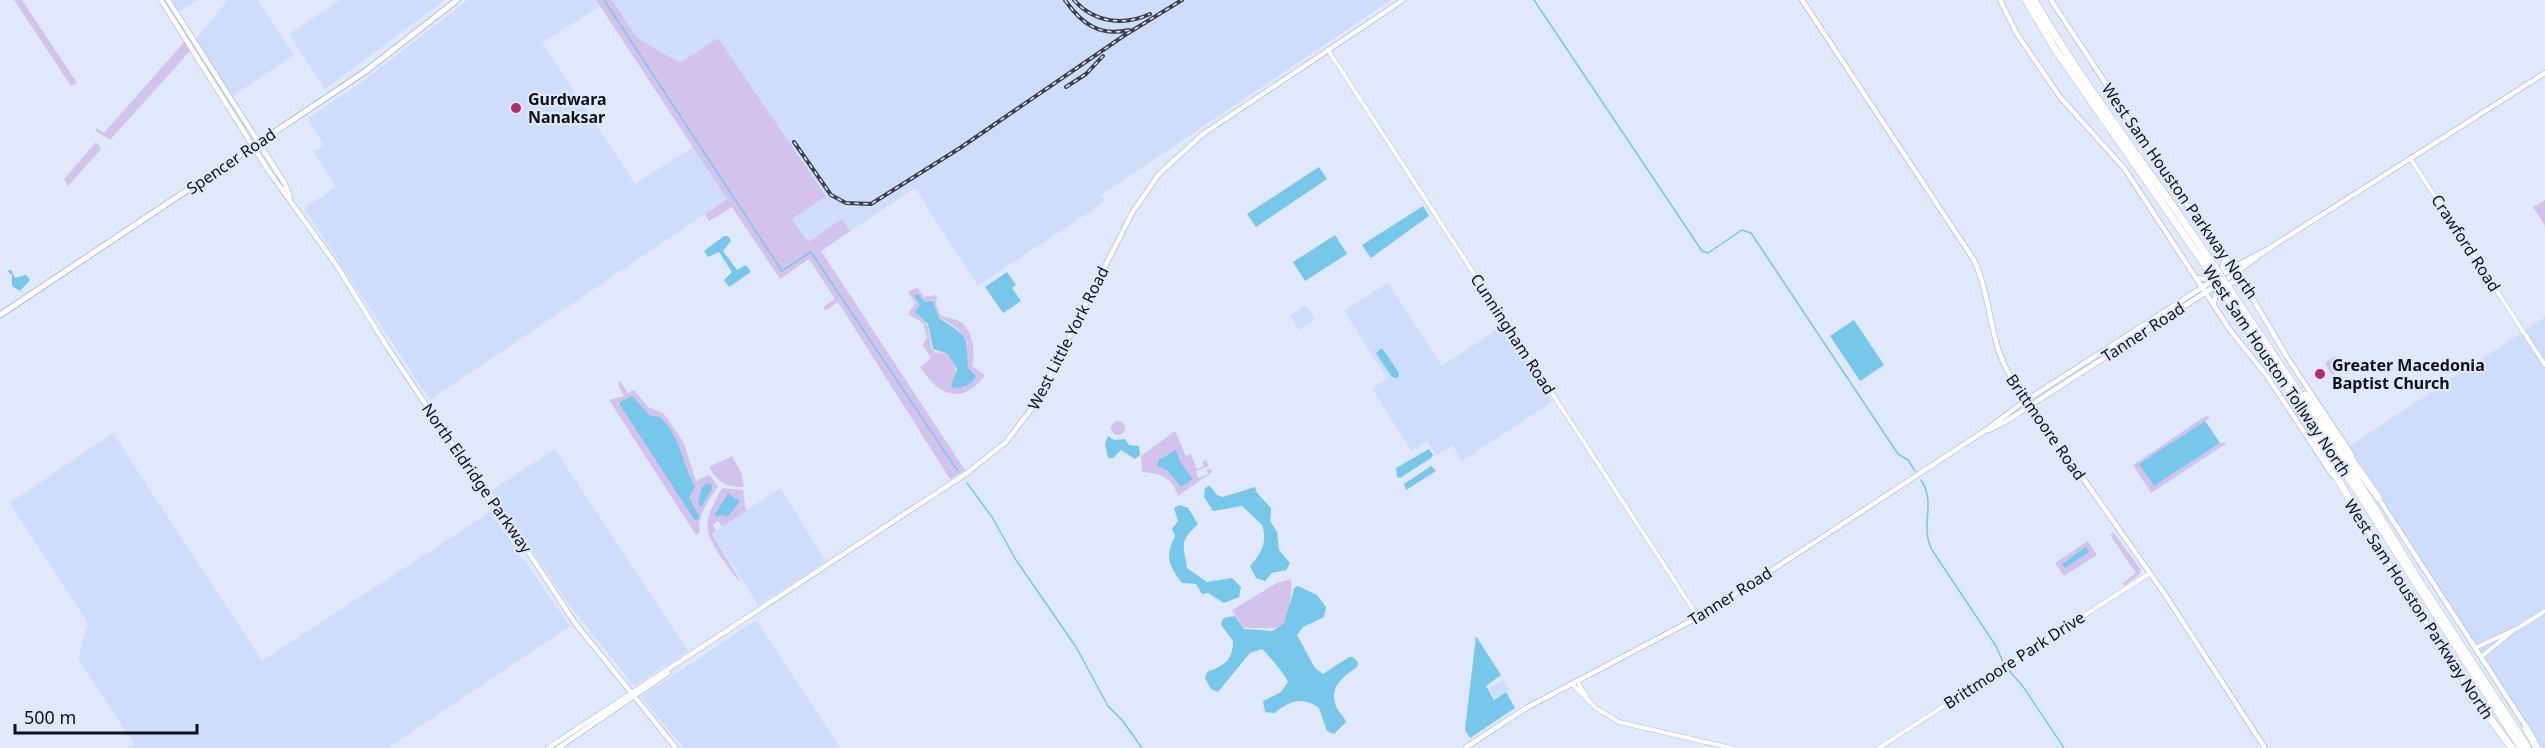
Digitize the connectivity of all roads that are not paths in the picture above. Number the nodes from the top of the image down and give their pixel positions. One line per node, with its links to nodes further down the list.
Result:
1 (161, 0): 13 (main road, North Eldridge Parkway)
2 (168, 0): 12 (main road, North Eldridge Parkway)
3 (458, 0): 14 (main road, Spencer Road)
4 (1402, 0): 10 (main road, West Little York Road)
5 (1802, 0): 31 (main road, Brittmoore Road)
6 (2000, 0): 21 (main road, West Sam Houston Parkway North)
7 (2026, 0): 19 (highway, West Sam Houston Tollway North)
8 (2035, 0): 16 (highway); 16 (highway, West Sam Houston Tollway North)
9 (2051, 0): 17 (main road, West Sam Houston Parkway North)
10 (1328, 50): 37 (street, Cunningham Road); 43 (main road, West Little York Road)
11 (2545, 73): 15 (main road, Tanner Road)
12 (223, 87): 13 (main road); 14 (main road, North Eldridge Parkway)
13 (218, 91): 14 (main road, North Eldridge Parkway)
14 (256, 144): 28 (main road, Spencer Road); 43 (main road, North Eldridge Parkway)
15 (2410, 158): 18 (main road, Tanner Road); 30 (street, Crawford Road)
16 (2155, 177): 19 (highway, West Sam Houston Tollway North)
17 (2225, 254): 18 (main road); 20 (main road, West Sam Houston Parkway North); 21 (main road)
18 (2255, 258): 20 (main road, Tanner Road); 22 (main road)
19 (2211, 267): 24 (highway, West Sam Houston Tollway North, bridge)
20 (2236, 270): 22 (main road, West Sam Houston Parkway North); 23 (main road, Tanner Road)
21 (2196, 278): 23 (main road, West Sam Houston Parkway North); 25 (main road)
22 (2245, 283): 26 (main road); 33 (main road, West Sam Houston Parkway North)
23 (2204, 290): 25 (main road, Tanner Road); 26 (main road, West Sam Houston Parkway North); 27 (main road, Tanner Road)
24 (2229, 295): 29 (highway, West Sam Houston Tollway North); 32 (highway, West Sam Houston Tollway North)
25 (2181, 302): 31 (main road, Tanner Road)
26 (2214, 305): 27 (main road); 34 (main road, West Sam Houston Parkway North)
27 (2175, 312): 31 (main road, Tanner Road)
28 (0, 315)
29 (2269, 349): 33 (highway); 54 (highway, West Sam Houston Tollway North)
30 (2545, 365)
31 (2028, 403): 35 (main road, Brittmoore Road); 37 (main road, Tanner Road)
32 (2302, 412): 34 (highway); 53 (highway, West Sam Houston Tollway North)
33 (2378, 497): 39 (main road, West Sam Houston Parkway North)
34 (2355, 509): 42 (main road, West Sam Houston Parkway North)
35 (2150, 573): 50 (street, Brittmoore Park Drive); 51 (main road, Brittmoore Road)
36 (2545, 611): 38 (street)
37 (1698, 617): 41 (main road, Tanner Road)
38 (2518, 628): 39 (street); 40 (street)
39 (2474, 648): 40 (main road, West Sam Houston Parkway North)
40 (2480, 657): 44 (main road, West Sam Houston Parkway North)
41 (1575, 682): 48 (main road, Tanner Road); 49 (street)
42 (2470, 692): 52 (highway)
43 (632, 696): 45 (main road, West Little York Road); 46 (main road, West Little York Road); 47 (main road, North Eldridge Parkway)
44 (2526, 728): 55 (highway)
45 (548, 748)
46 (558, 748)
47 (676, 748)
48 (1465, 748)
49 (1731, 748)
50 (1879, 748)
51 (2265, 748)
52 (2510, 748)
53 (2521, 748)
54 (2528, 748)
55 (2538, 748)

